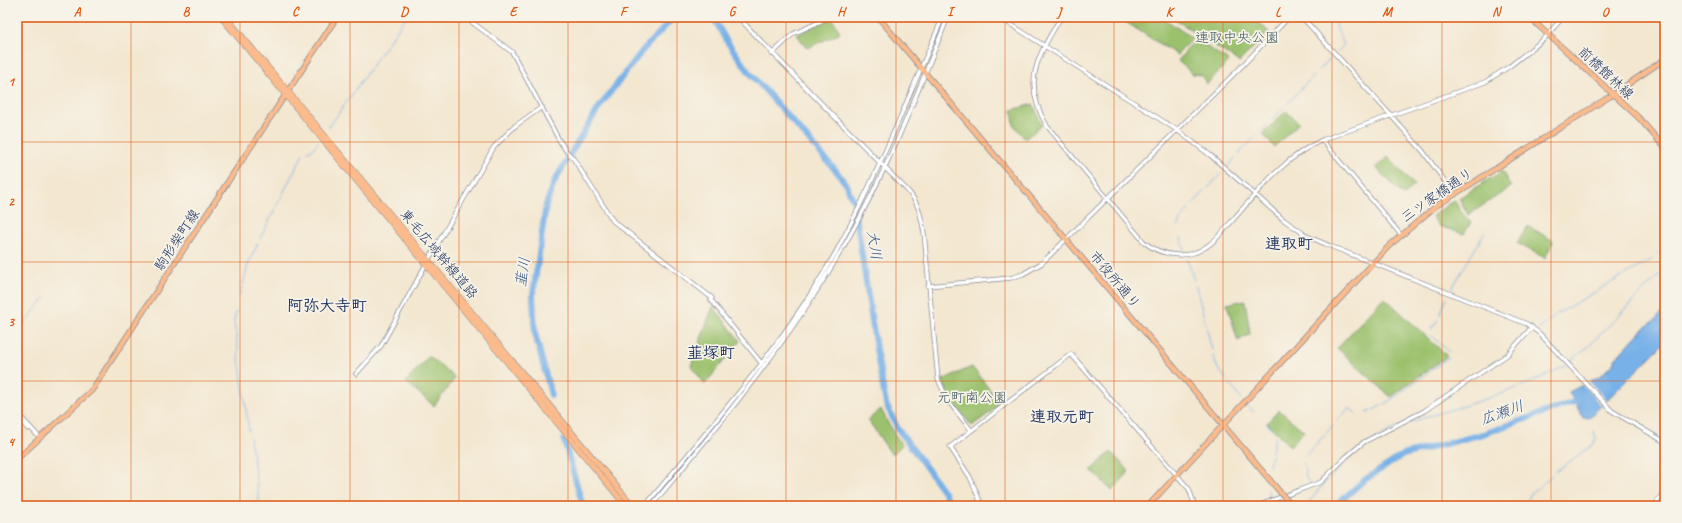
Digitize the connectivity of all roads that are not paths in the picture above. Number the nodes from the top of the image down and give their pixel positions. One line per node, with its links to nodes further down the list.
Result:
1 (221, 17): 22 (highway, 東毛広域幹線道路)
2 (226, 17): 22 (highway, 東毛広域幹線道路)
3 (337, 17): 22 (main road, 駒形柴町線)
4 (465, 17): 24 (street)
5 (738, 17): 18 (street)
6 (830, 17): 18 (street)
7 (878, 17): 20 (main road, 市役所通り)
8 (944, 17): 20 (street)
9 (948, 17): 21 (street)
10 (999, 17): 17 (street)
11 (1061, 17): 17 (street)
12 (1289, 17): 26 (street)
13 (1302, 17): 25 (street)
14 (1530, 17): 16 (main road, 前橋館林線)
15 (1563, 17): 16 (street)
16 (1548, 34): 23 (main road, 前橋館林線); 25 (street)
17 (1044, 46): 26 (street); 33 (street)
18 (772, 54): 29 (street)
19 (1665, 59): 23 (main road, 三ツ家橋通り)
20 (921, 68): 21 (main road, 市役所通り); 29 (street)
21 (925, 72): 30 (street); 35 (main road, 市役所通り)
22 (287, 93): 36 (highway, 東毛広域幹線道路); 38 (highway, 東毛広域幹線道路); 48 (main road, 駒形柴町線)
23 (1613, 94): 28 (main road, 前橋館林線); 32 (main road, 三ツ家橋通り)
24 (542, 107): 36 (street); 41 (street)
25 (1392, 116): 27 (street); 32 (street)
26 (1177, 130): 31 (street); 33 (street)
27 (1322, 140): 31 (street); 34 (street)
28 (1665, 148)
29 (880, 163): 30 (street); 41 (street)
30 (885, 168): 39 (street); 42 (street)
31 (1255, 195): 33 (street); 37 (street)
32 (1455, 195): 34 (main road, 三ツ家橋通り)
33 (1107, 198): 35 (street)
34 (1401, 235): 37 (main road, 三ツ家橋通り)
35 (1066, 239): 39 (street); 46 (main road, 市役所通り)
36 (429, 259): 38 (street); 54 (highway, 東毛広域幹線道路)
37 (1373, 264): 40 (street); 46 (main road, 三ツ家橋通り)
38 (426, 265): 43 (street); 53 (highway, 東毛広域幹線道路)
39 (928, 286): 47 (street)
40 (1532, 328): 49 (street); 60 (street)
41 (761, 363): 42 (street); 55 (street)
42 (764, 367): 56 (street)
43 (356, 374)
44 (17, 413): 48 (street)
45 (17, 417): 48 (street)
46 (1223, 425): 51 (main road, 三ツ家橋通り); 61 (main road, 市役所通り, bridge)
47 (971, 430): 51 (street); 57 (street)
48 (39, 439): 50 (main road, 駒形柴町線)
49 (1665, 442)
50 (17, 459)
51 (1177, 475): 58 (main road, 三ツ家橋通り); 59 (street)
52 (1665, 488): 62 (street)
53 (626, 506)
54 (633, 506)
55 (645, 506)
56 (651, 506)
57 (982, 506)
58 (1148, 506)
59 (1195, 506)
60 (1257, 506)
61 (1292, 506)
62 (1655, 506)

